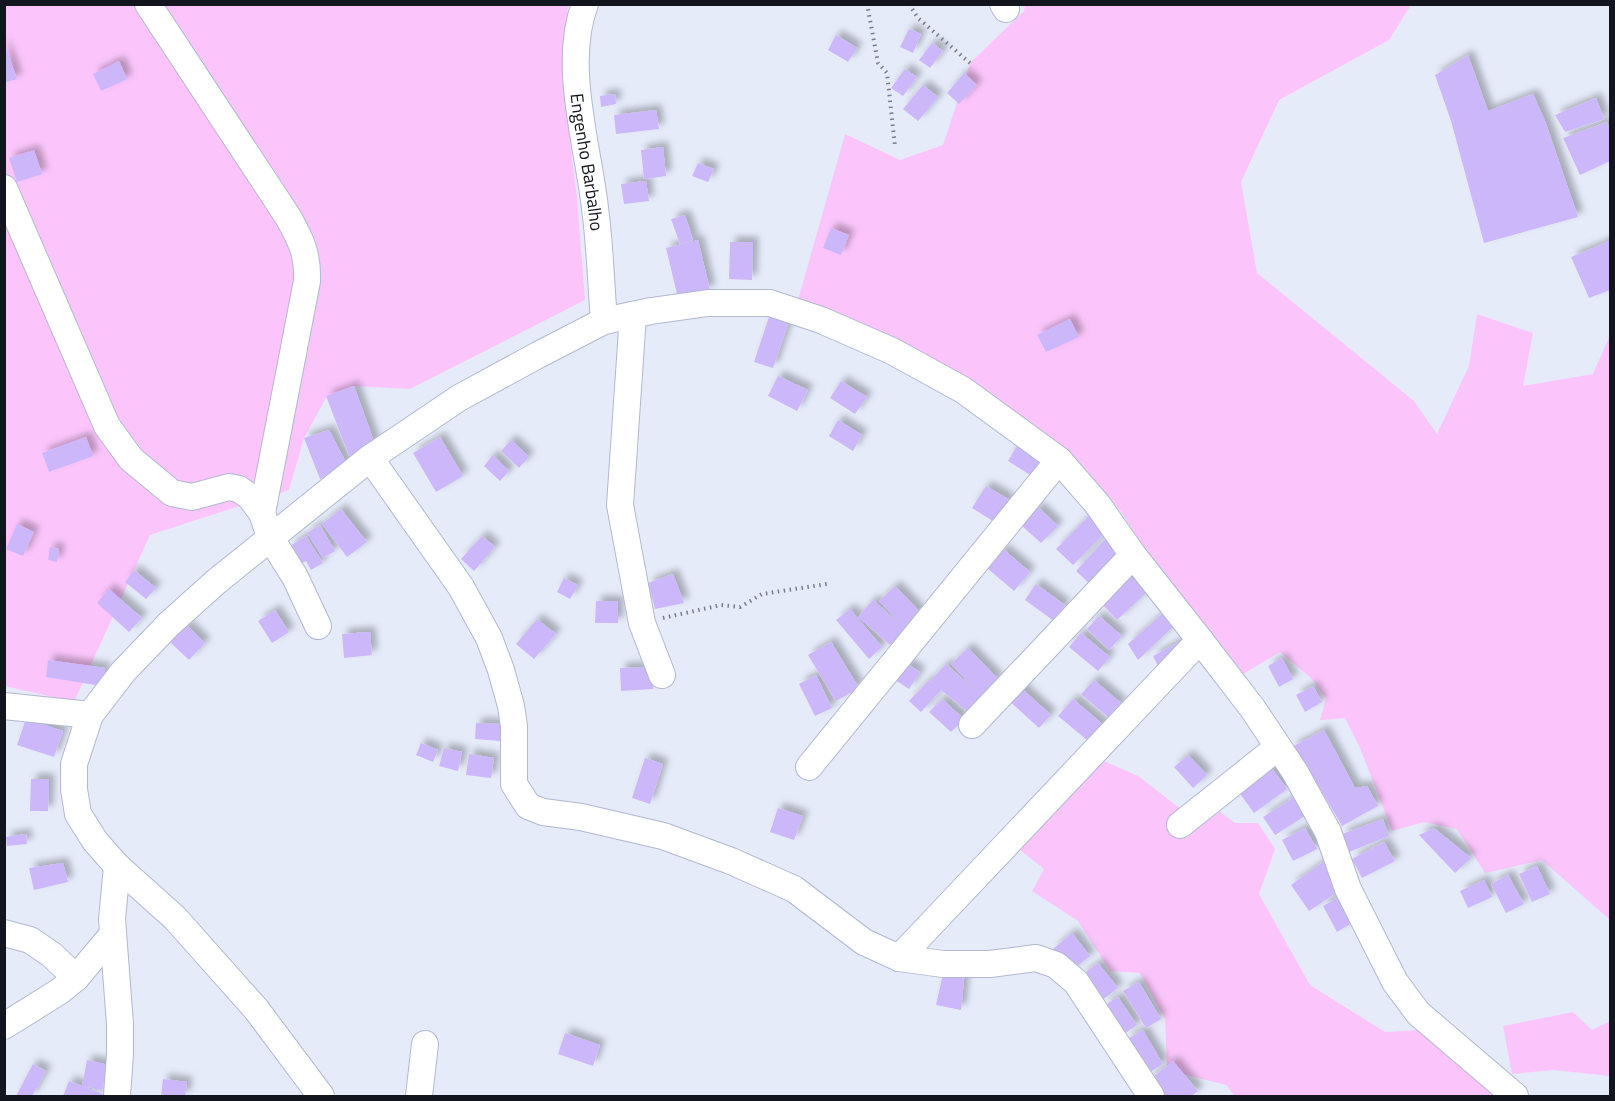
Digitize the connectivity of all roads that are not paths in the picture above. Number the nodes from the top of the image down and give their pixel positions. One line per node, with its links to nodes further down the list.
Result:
1 (148, 4): 8 (street)
2 (585, 4): 5 (street, Engenho Barbalho)
3 (4, 188): 8 (street)
4 (633, 315): 5 (street); 7 (street); 13 (street)
5 (604, 321): 6 (street)
6 (370, 458): 9 (street); 23 (street)
7 (1059, 460): 10 (street); 18 (street)
8 (262, 513): 9 (street)
9 (270, 537): 11 (street); 15 (street)
10 (1133, 555): 12 (street); 16 (street)
11 (318, 626)
12 (1200, 640): 17 (street); 23 (street)
13 (662, 675)
14 (4, 706): 15 (street)
15 (90, 715): 20 (street)
16 (972, 725)
17 (1278, 747): 19 (street); 31 (street)
18 (809, 766)
19 (1180, 825)
20 (117, 866): 22 (street); 28 (street)
21 (4, 933): 24 (street)
22 (113, 934): 24 (street); 27 (street)
23 (899, 958): 30 (street)
24 (76, 978): 25 (street)
25 (4, 1026)
26 (425, 1044): 29 (street)
27 (117, 1096)
28 (321, 1096)
29 (419, 1096)
30 (1151, 1096)
31 (1515, 1096)

